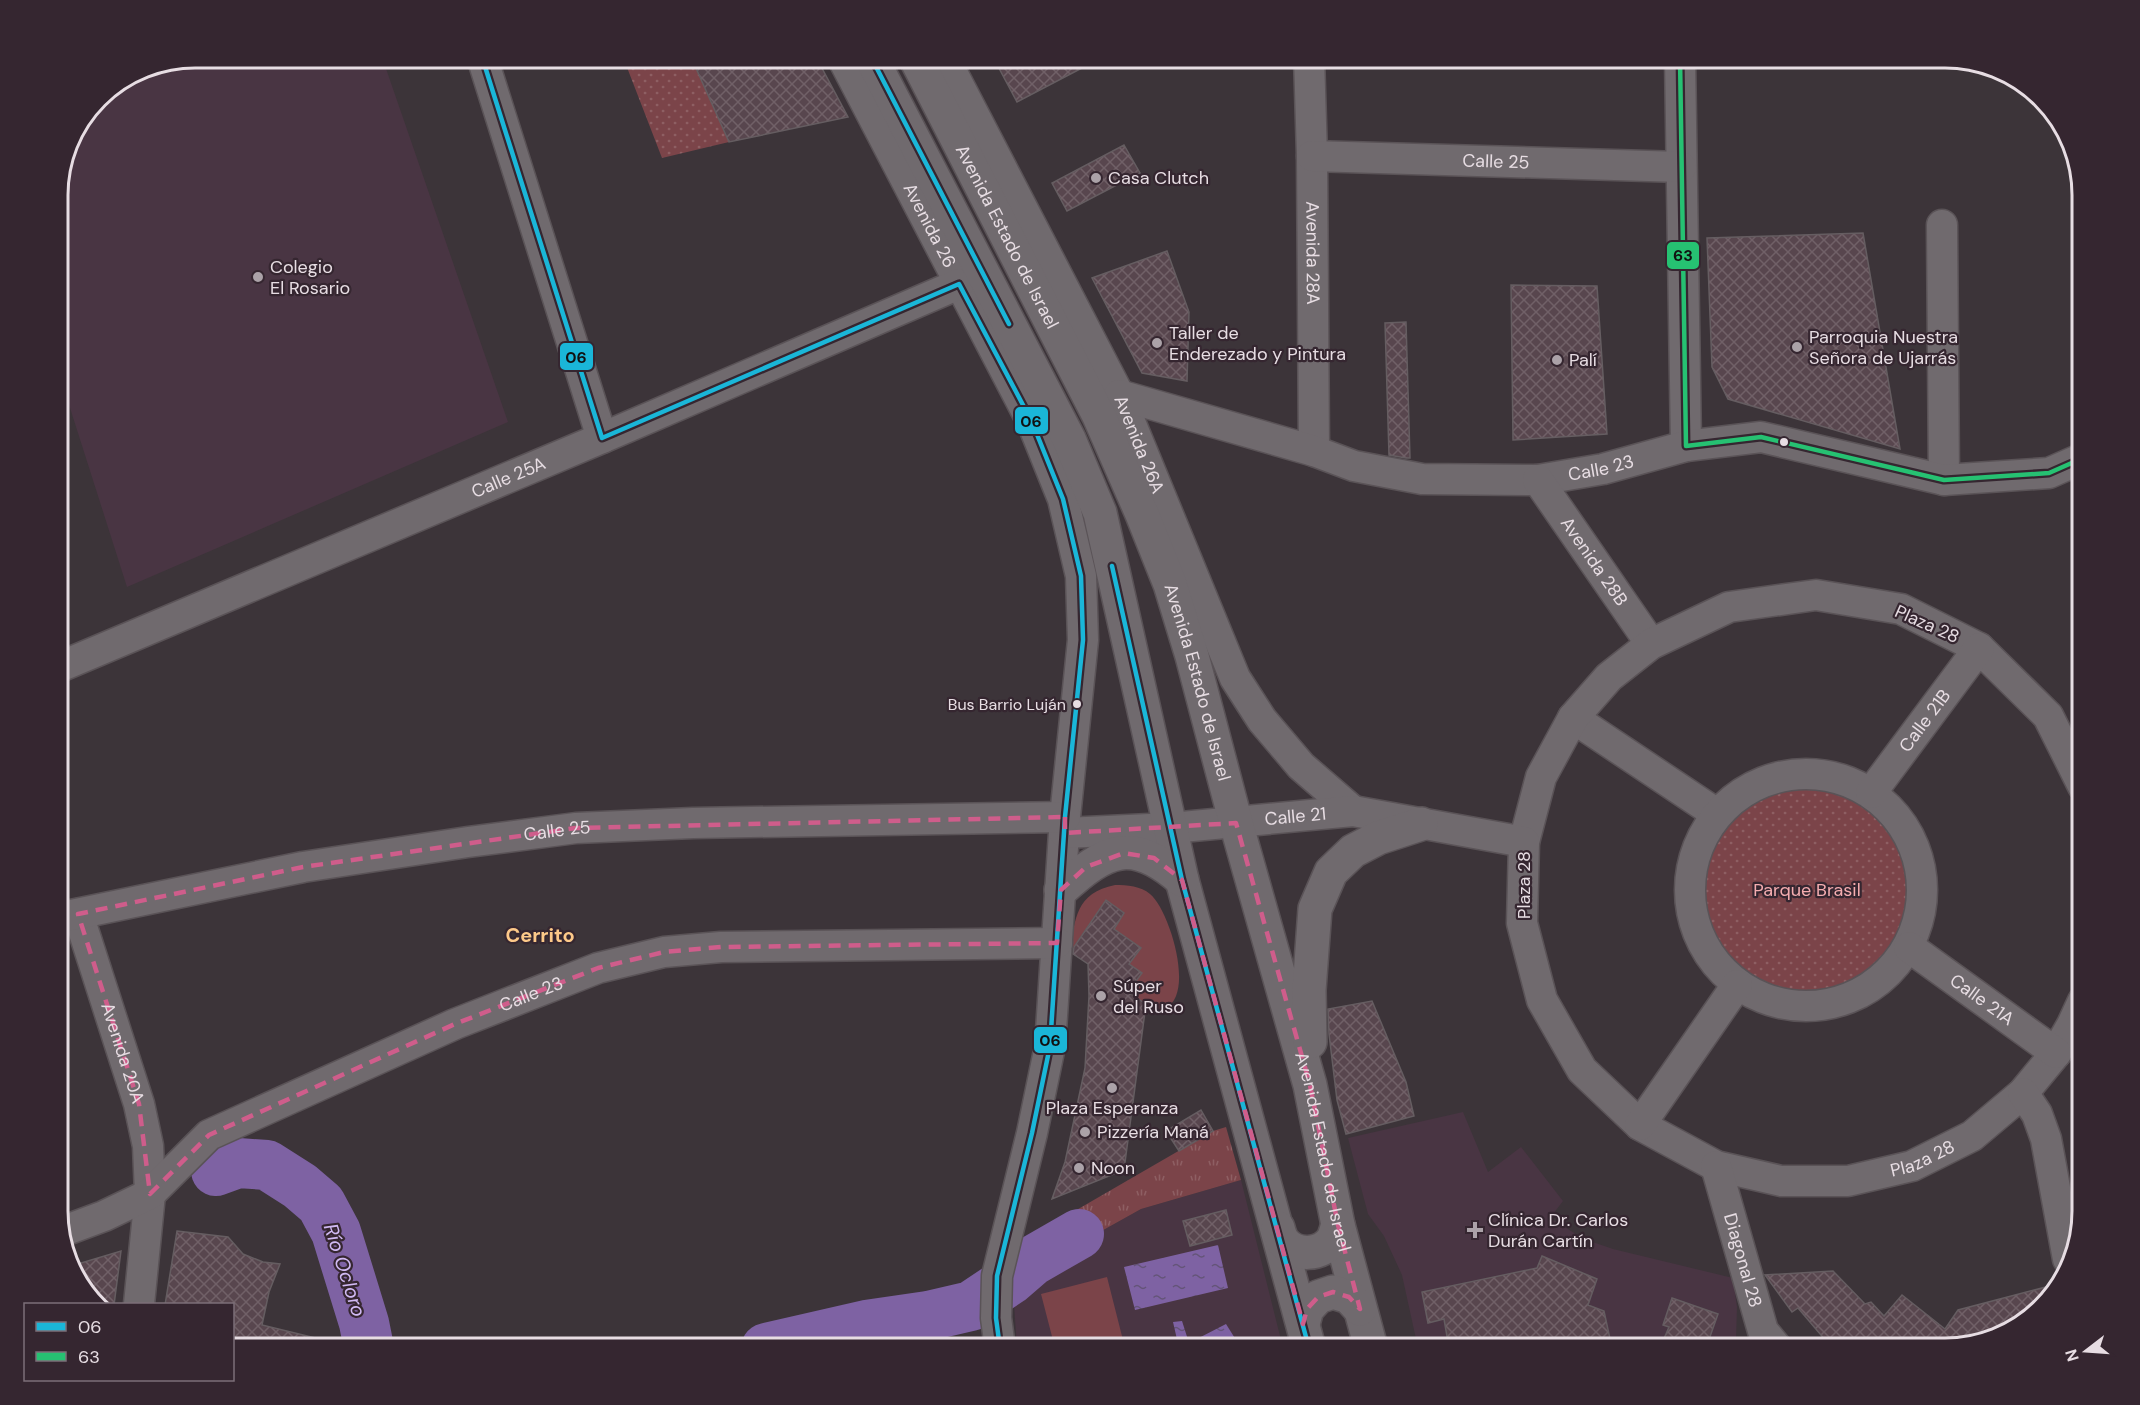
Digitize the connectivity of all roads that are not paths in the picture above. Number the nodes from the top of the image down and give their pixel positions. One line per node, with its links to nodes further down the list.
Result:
1 (485, 68): 13 (street)
2 (848, 68): 11 (street, Avenida 26)
3 (877, 68): 30 (main road, Avenida Estado de Israel)
4 (921, 68): 27 (main road, Avenida Estado de Israel)
5 (950, 68): 12 (street, Avenida 26A)
6 (1310, 68): 8 (street, Avenida 28A)
7 (1680, 68): 9 (street)
8 (1312, 156): 9 (street, Calle 25); 15 (street, Avenida 28A)
9 (1681, 167): 14 (street)
10 (1942, 225): 18 (street)
11 (960, 284): 13 (street, Calle 25A); 29 (street, Avenida 26)
12 (1119, 395): 15 (street, Calle 23); 25 (street, Avenida 26A)
13 (602, 438): 21 (street, Calle 25A)
14 (1686, 446): 17 (street, Calle 23); 18 (street, Calle 23)
15 (1314, 451): 17 (street, Calle 23)
16 (2072, 463): 18 (street, Calle 23)
17 (1538, 480): 19 (street, Avenida 28B)
18 (1944, 480)
19 (1651, 644): 20 (street, Plaza 28); 22 (street, Plaza 28)
20 (1979, 648): 23 (street, Plaza 28); 24 (street, Calle 21B)
21 (68, 663)
22 (1574, 718): 26 (street); 31 (street, Plaza 28)
23 (2072, 764)
24 (1871, 793): 26 (street); 36 (street)
25 (1353, 812): 27 (street, Calle 21); 28 (street, Calle 21)
26 (1717, 814): 37 (street)
27 (1236, 823): 30 (street, Calle 21); 40 (main road, Avenida Estado de Israel)
28 (1421, 824): 31 (street, Calle 21); 40 (main road)
29 (1065, 825): 30 (street, Calle 21); 33 (street, Avenida 26); 34 (street, Calle 25)
30 (1171, 828): 32 (main road, Avenida Estado de Israel)
31 (1524, 842): 42 (street, Plaza 28)
32 (1182, 880): 33 (main road); 46 (main road, Avenida Estado de Israel)
33 (1061, 890): 35 (street, Avenida 26)
34 (68, 916): 44 (street, Avenida 20A)
35 (1057, 943): 44 (street, Calle 23); 52 (street, Avenida 26)
36 (1909, 947): 37 (street); 39 (street, Calle 21A)
37 (1737, 985): 42 (street)
38 (2072, 1025): 39 (street, Plaza 28)
39 (2056, 1053): 41 (street, Plaza 28)
40 (1310, 1086): 45 (main road, Avenida Estado de Israel)
41 (2023, 1093): 43 (street, Plaza 28); 48 (street)
42 (1640, 1125): 43 (street, Plaza 28)
43 (1716, 1166): 54 (street, Diagonal 28)
44 (150, 1194): 47 (street, Calle 23); 49 (street, Avenida 20A)
45 (1338, 1226): 46 (main road); 50 (main road, Avenida Estado de Israel)
46 (1278, 1228): 51 (main road, Avenida Estado de Israel)
47 (69, 1229)
48 (2066, 1250)
49 (139, 1303)
50 (1360, 1309): 51 (main road); 53 (main road, Avenida Estado de Israel)
51 (1306, 1336)
52 (999, 1338)
53 (1368, 1338)
54 (1764, 1338)

